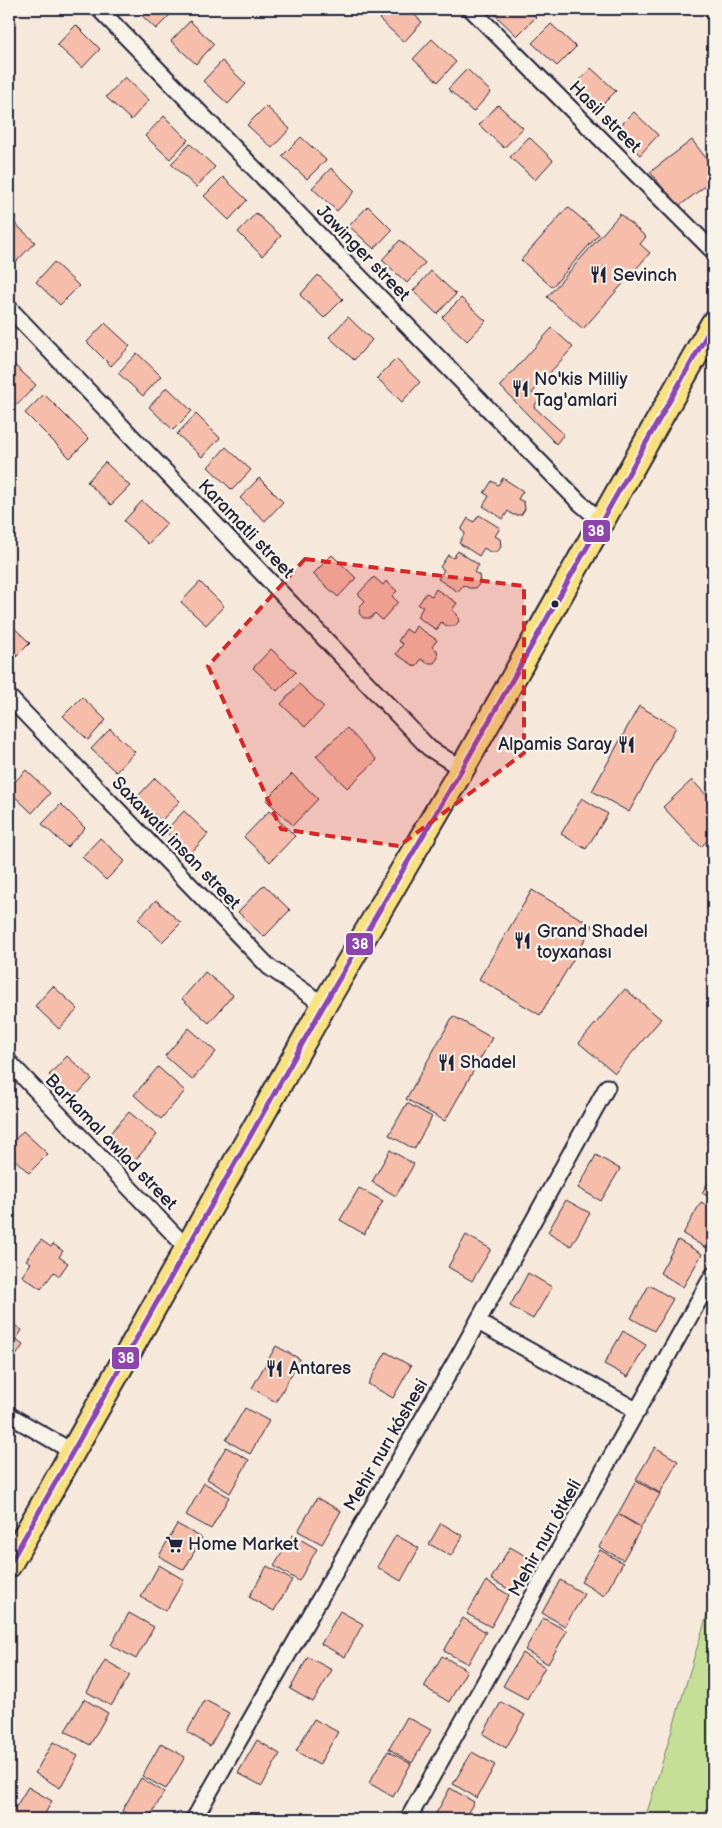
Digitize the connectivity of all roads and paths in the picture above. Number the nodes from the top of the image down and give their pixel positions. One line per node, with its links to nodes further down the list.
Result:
1 (100, 9): 6 (street, Jawinger street)
2 (471, 9): 3 (street, Hasil street)
3 (713, 251)
4 (9, 308): 8 (street, Karamatli street)
5 (713, 324): 6 (main road)
6 (601, 522): 8 (main road)
7 (9, 697): 9 (street, Saxawatli insan street)
8 (462, 769): 9 (main road)
9 (324, 1005): 12 (main road)
10 (9, 1062): 12 (street, Barkamal awlad street)
11 (607, 1086): 14 (street, Mehir nurı kóshesi)
12 (187, 1248): 17 (main road)
13 (713, 1275): 15 (street, Mehir nurı ótkeli)
14 (478, 1322): 15 (street); 19 (street, Mehir nurı kóshesi)
15 (638, 1411): 20 (street, Mehir nurı ótkeli)
16 (9, 1415): 17 (street)
17 (73, 1452): 18 (main road)
18 (9, 1565)
19 (194, 1819)
20 (408, 1819)

